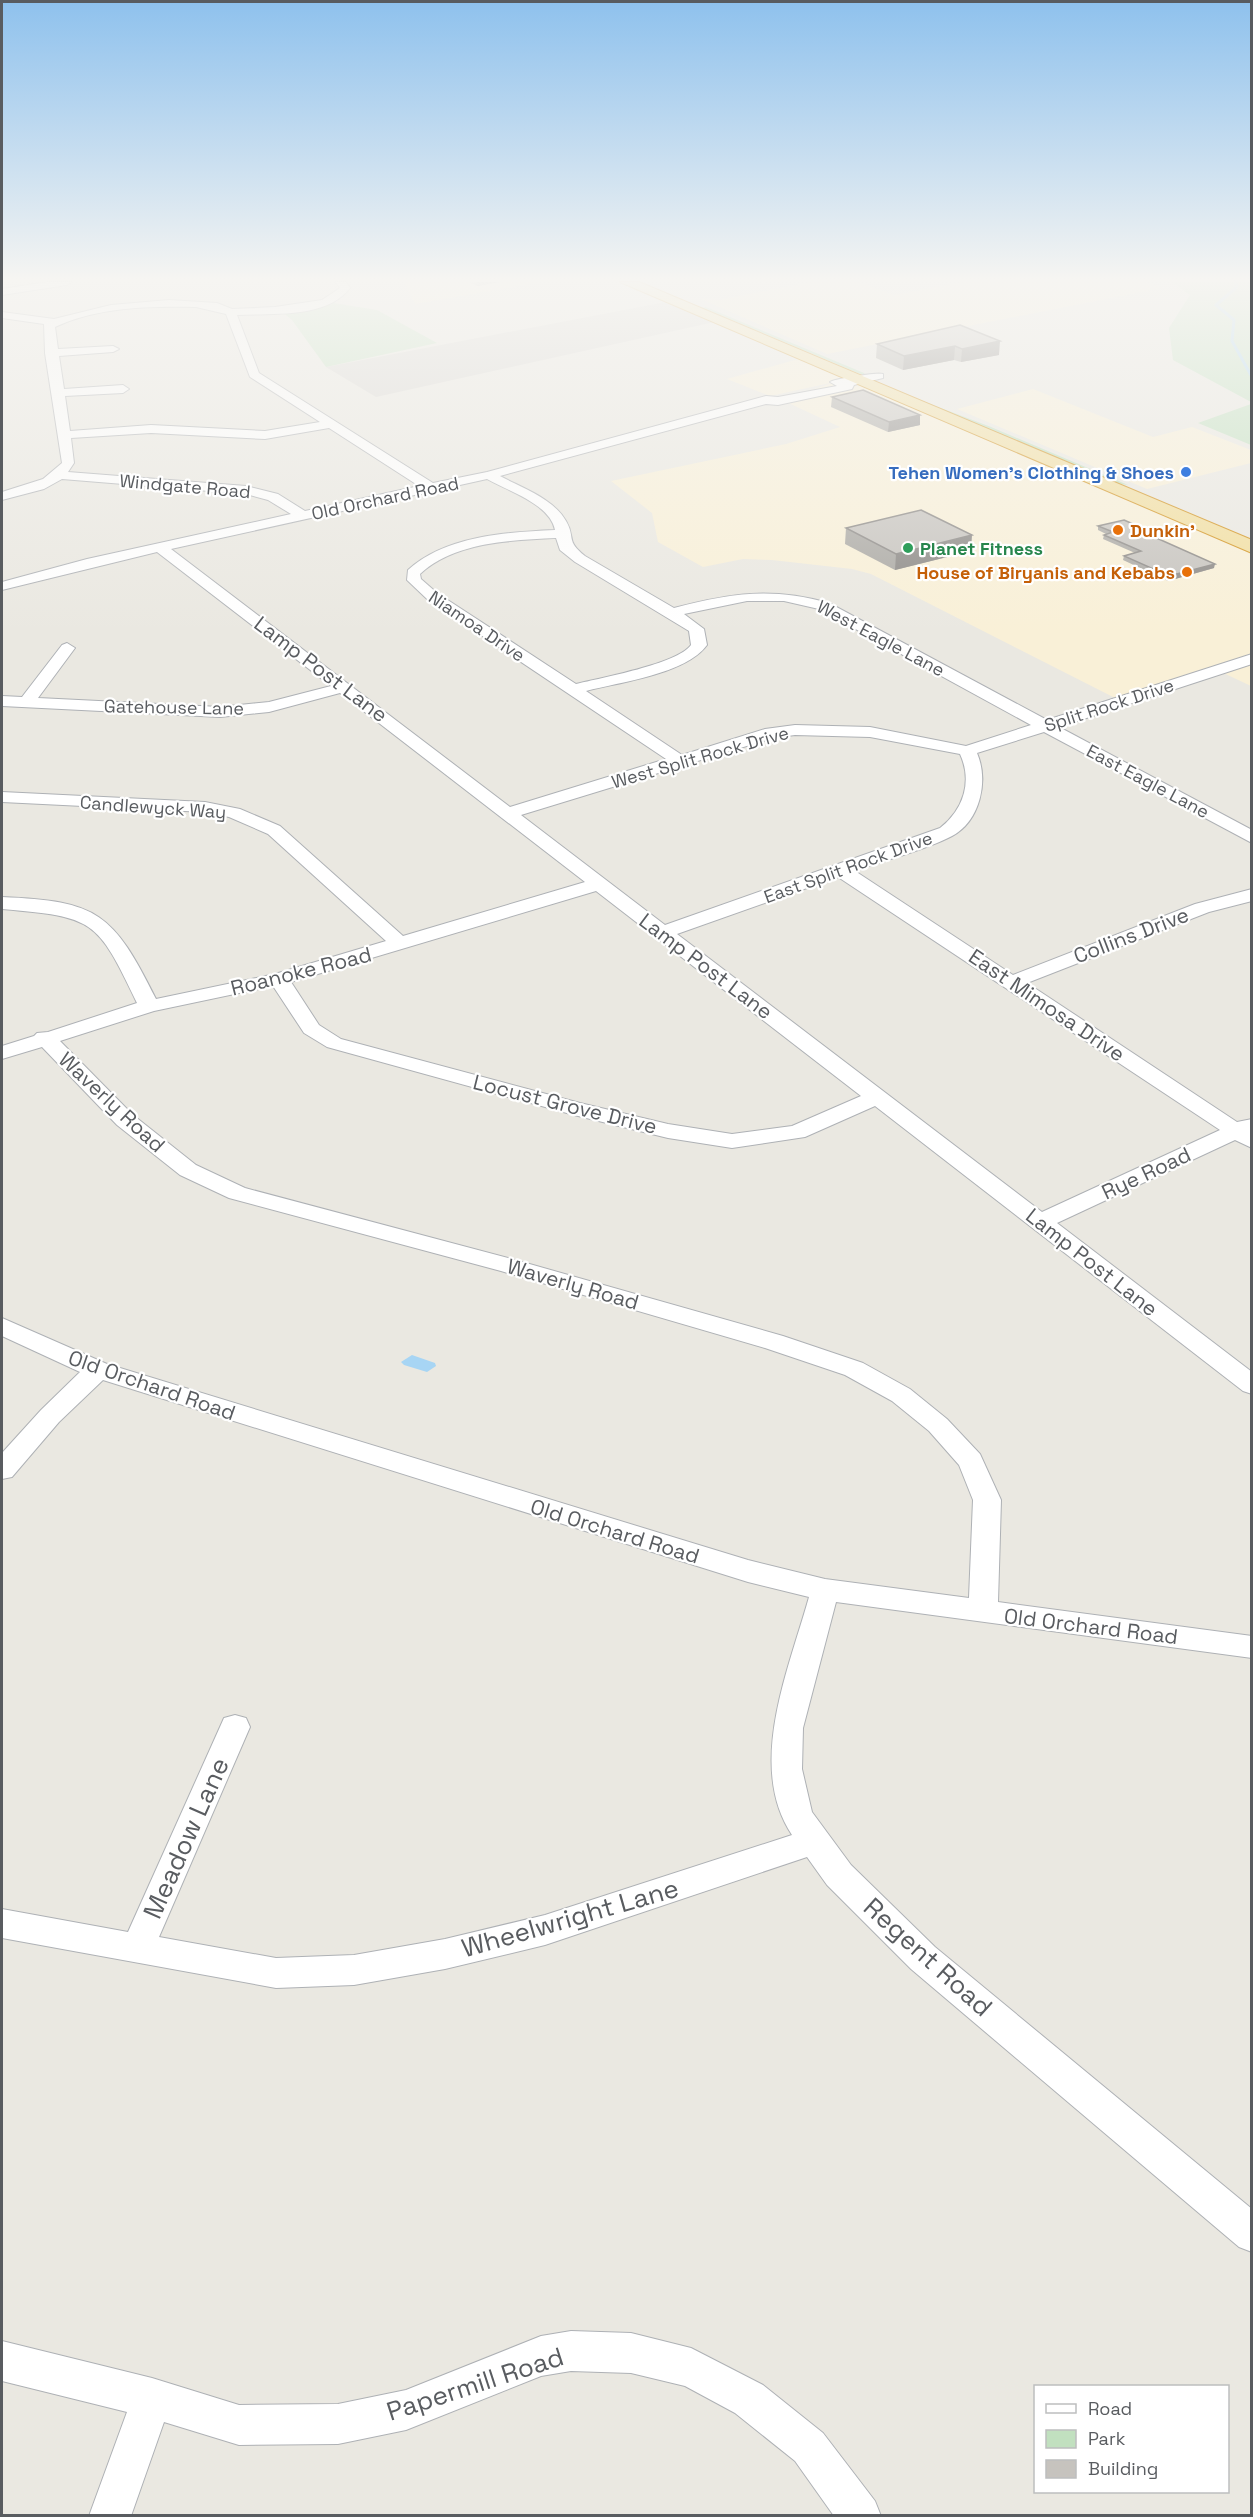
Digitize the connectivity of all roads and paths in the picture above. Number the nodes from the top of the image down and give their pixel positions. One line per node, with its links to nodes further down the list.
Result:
1 (58, 399): 7 (street)
2 (292, 399): 6 (street)
3 (786, 399): 9 (street, Old Orchard Road)
4 (899, 399): 10 (highway)
5 (935, 399): 12 (highway)
6 (331, 424): 7 (street); 11 (street)
7 (63, 435): 8 (street)
8 (62, 475): 13 (street); 14 (street, Windgate Road)
9 (489, 475): 11 (street, Old Orchard Road); 16 (street)
10 (1102, 483): 12 (highway); 18 (highway)
11 (431, 488): 14 (street, Old Orchard Road)
12 (1161, 495): 15 (highway)
13 (2, 496)
14 (302, 515): 17 (street, Old Orchard Road)
15 (1251, 533)
16 (562, 534): 20 (street); 24 (street, Niamoa Drive)
17 (160, 547): 19 (street, Old Orchard Road); 23 (street, Lamp Post Lane)
18 (1251, 547)
19 (2, 586)
20 (672, 613): 24 (street); 27 (street, West Eagle Lane)
21 (66, 648): 26 (street)
22 (1251, 659): 27 (street, Split Rock Drive)
23 (345, 687): 26 (street, Gatehouse Lane); 31 (street, Lamp Post Lane)
24 (573, 690): 29 (street, Niamoa Drive)
25 (2, 701): 26 (street, Gatehouse Lane)
26 (27, 702)
27 (1044, 725): 28 (street, Split Rock Drive); 32 (street, East Eagle Lane)
28 (967, 751): 29 (street, West Split Rock Drive); 33 (street, East Split Rock Drive)
29 (680, 761): 31 (street, West Split Rock Drive)
30 (2, 797): 38 (street, Candlewyck Way)
31 (508, 813): 34 (street, Lamp Post Lane)
32 (1251, 838)
33 (842, 870): 37 (street, East Split Rock Drive); 40 (street, East Mimosa Drive)
34 (599, 884): 37 (street, Lamp Post Lane); 38 (street, Roanoke Road)
35 (1251, 895): 40 (street, Collins Drive)
36 (2, 903): 41 (street)
37 (662, 933): 44 (street, Lamp Post Lane)
38 (401, 944): 39 (street, Roanoke Road)
39 (279, 979): 41 (street, Roanoke Road); 44 (street, Locust Grove Drive)
40 (1012, 982): 45 (street, East Mimosa Drive)
41 (149, 1006): 42 (street, Roanoke Road)
42 (44, 1037): 43 (street, Roanoke Road); 52 (street, Waverly Road)
43 (2, 1053)
44 (878, 1097): 46 (street, Lamp Post Lane)
45 (1246, 1132): 46 (street, Rye Road)
46 (1041, 1222): 49 (street, Lamp Post Lane)
47 (2, 1326): 48 (street, Old Orchard Road)
48 (98, 1370): 50 (street); 51 (street, Old Orchard Road)
49 (1251, 1385)
50 (2, 1470)
51 (825, 1590): 52 (street, Old Orchard Road); 55 (street, Regent Road)
52 (983, 1612): 53 (street, Old Orchard Road)
53 (1251, 1647)
54 (235, 1727): 57 (street, Meadow Lane)
55 (814, 1841): 57 (street, Wheelwright Lane); 58 (street, Regent Road)
56 (2, 1924): 57 (street, Wheelwright Lane)
57 (137, 1950)
58 (1251, 2234)
59 (2, 2361): 60 (street, Papermill Road)
60 (152, 2398): 61 (street); 62 (street, Papermill Road)
61 (110, 2516)
62 (860, 2516)

